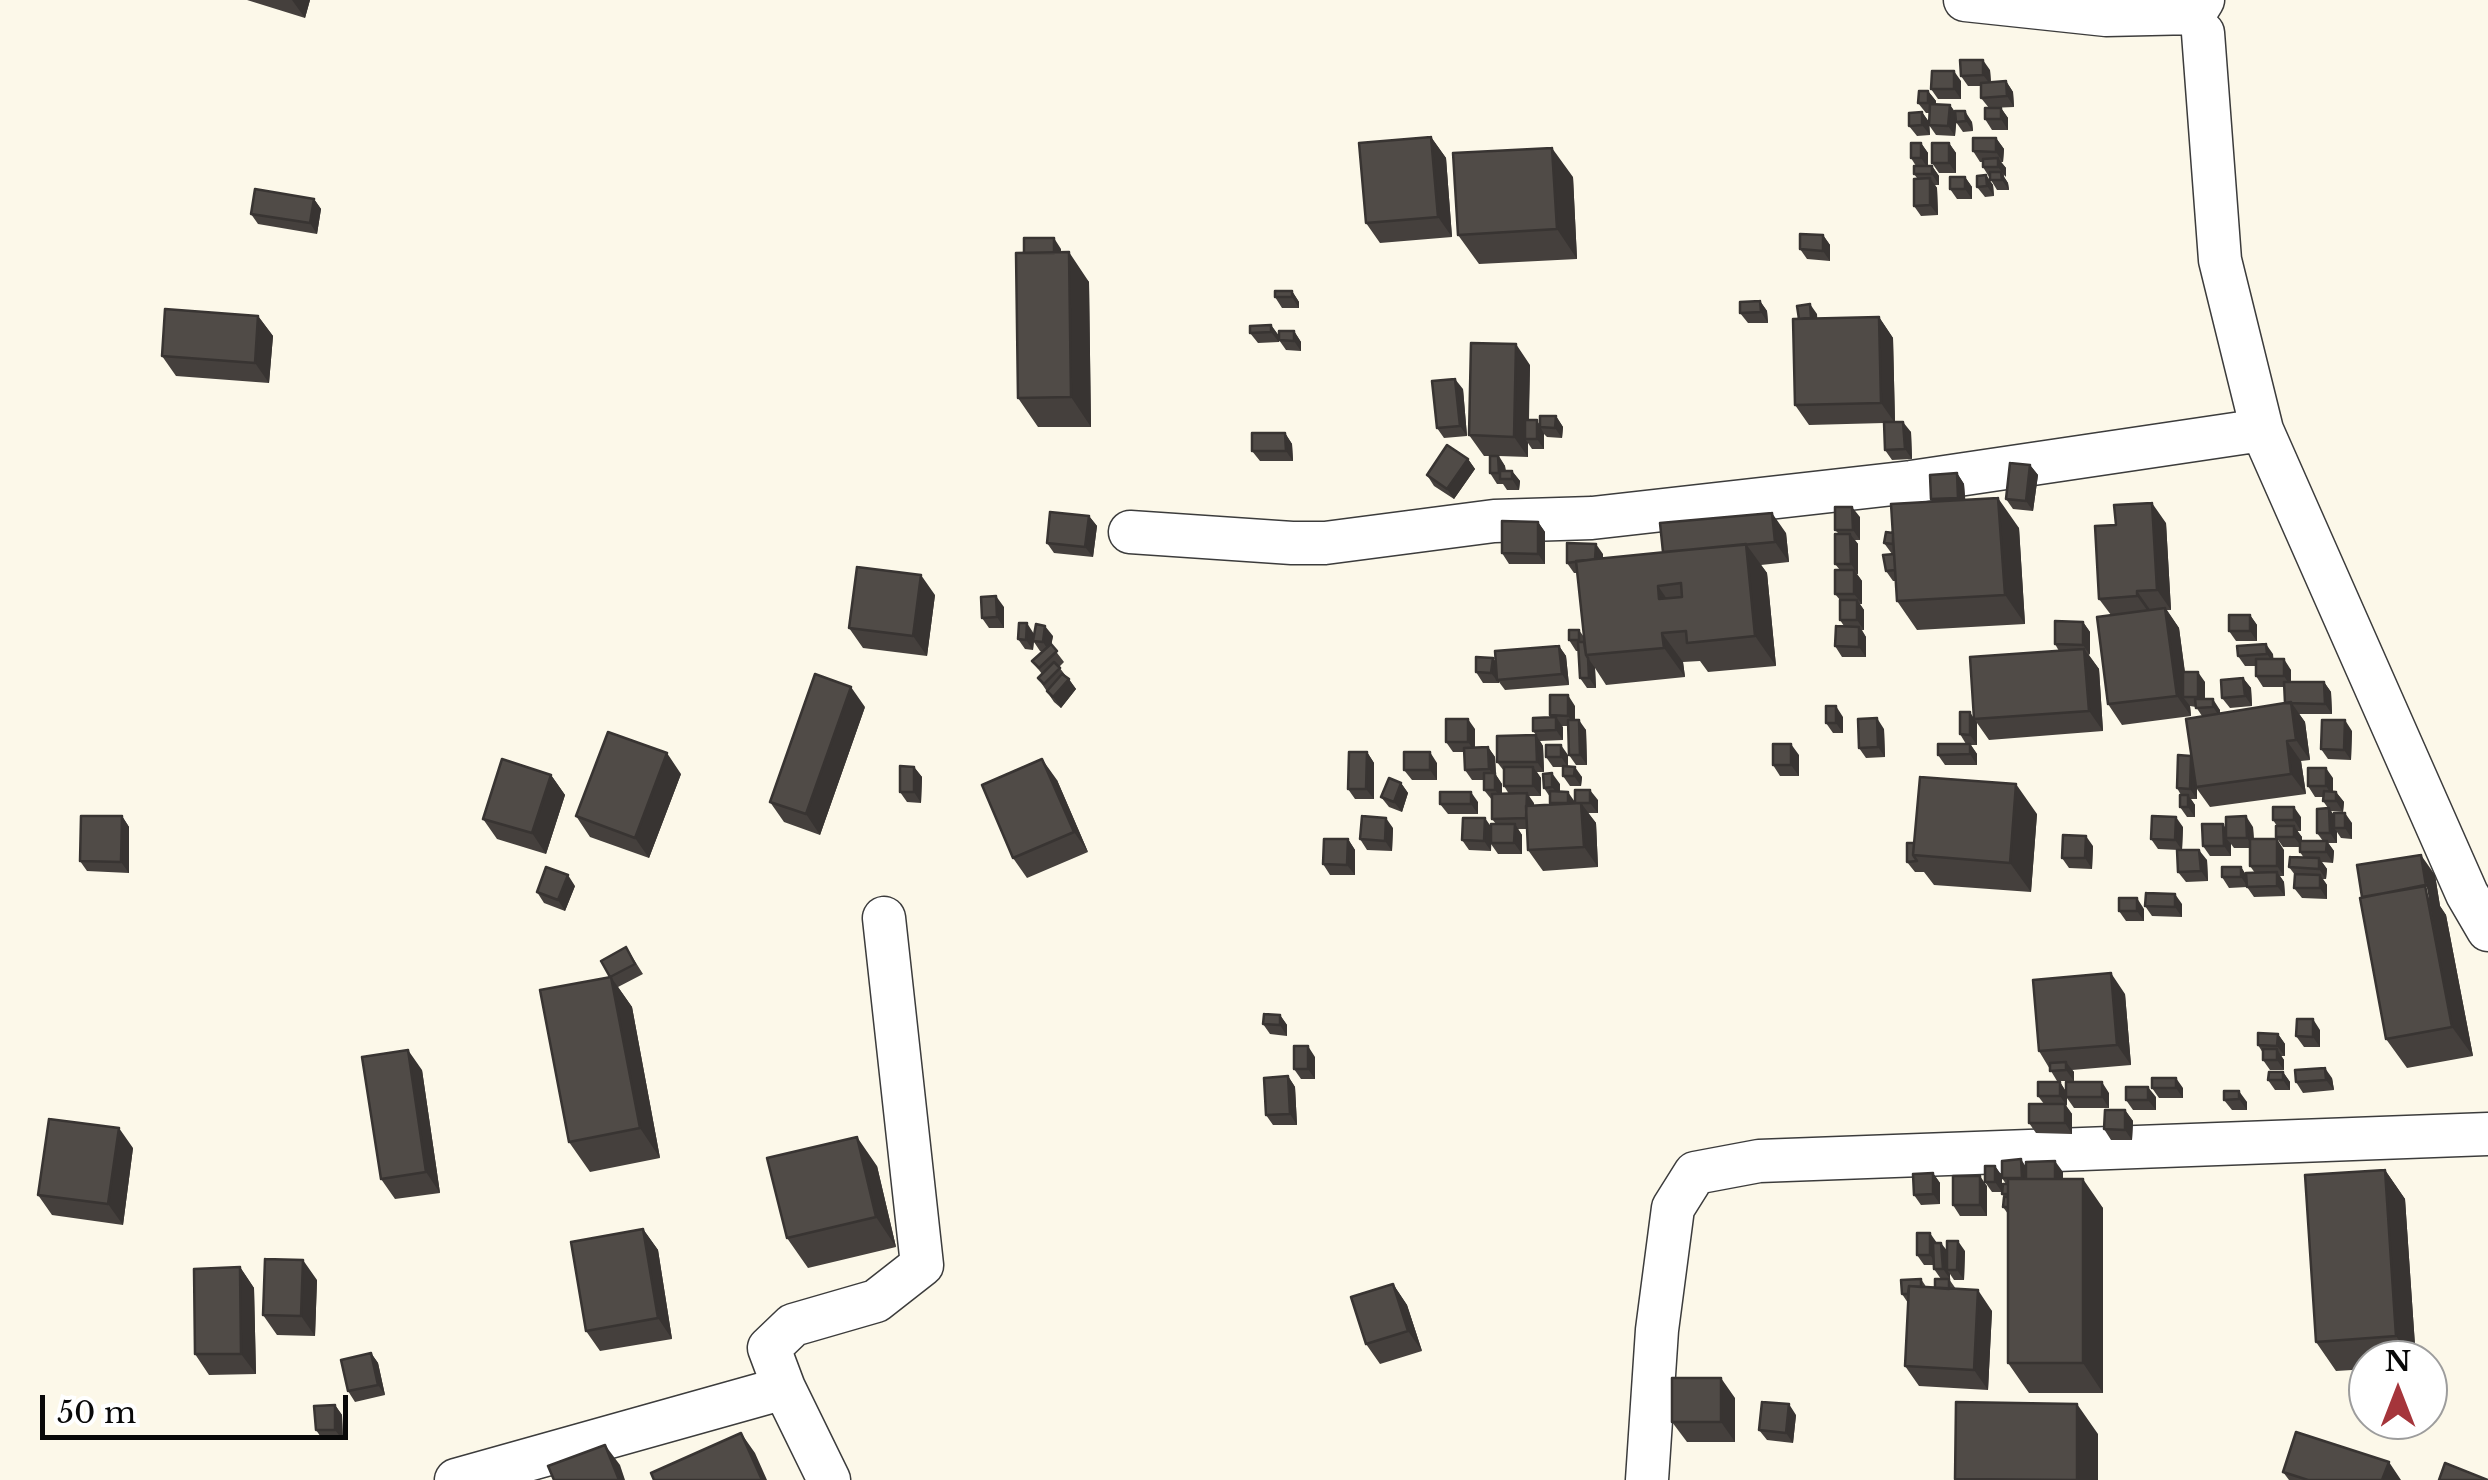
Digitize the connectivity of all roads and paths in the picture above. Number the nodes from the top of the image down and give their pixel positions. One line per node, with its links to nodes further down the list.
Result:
1 (1965, 0): 2 (street)
2 (2203, 17): 3 (street)
3 (2262, 430): 4 (street); 6 (street)
4 (1130, 532)
5 (884, 918): 8 (street)
6 (2488, 930)
7 (2488, 1134): 11 (street)
8 (784, 1388): 9 (street); 10 (street)
9 (456, 1480)
10 (829, 1480)
11 (1647, 1480)

